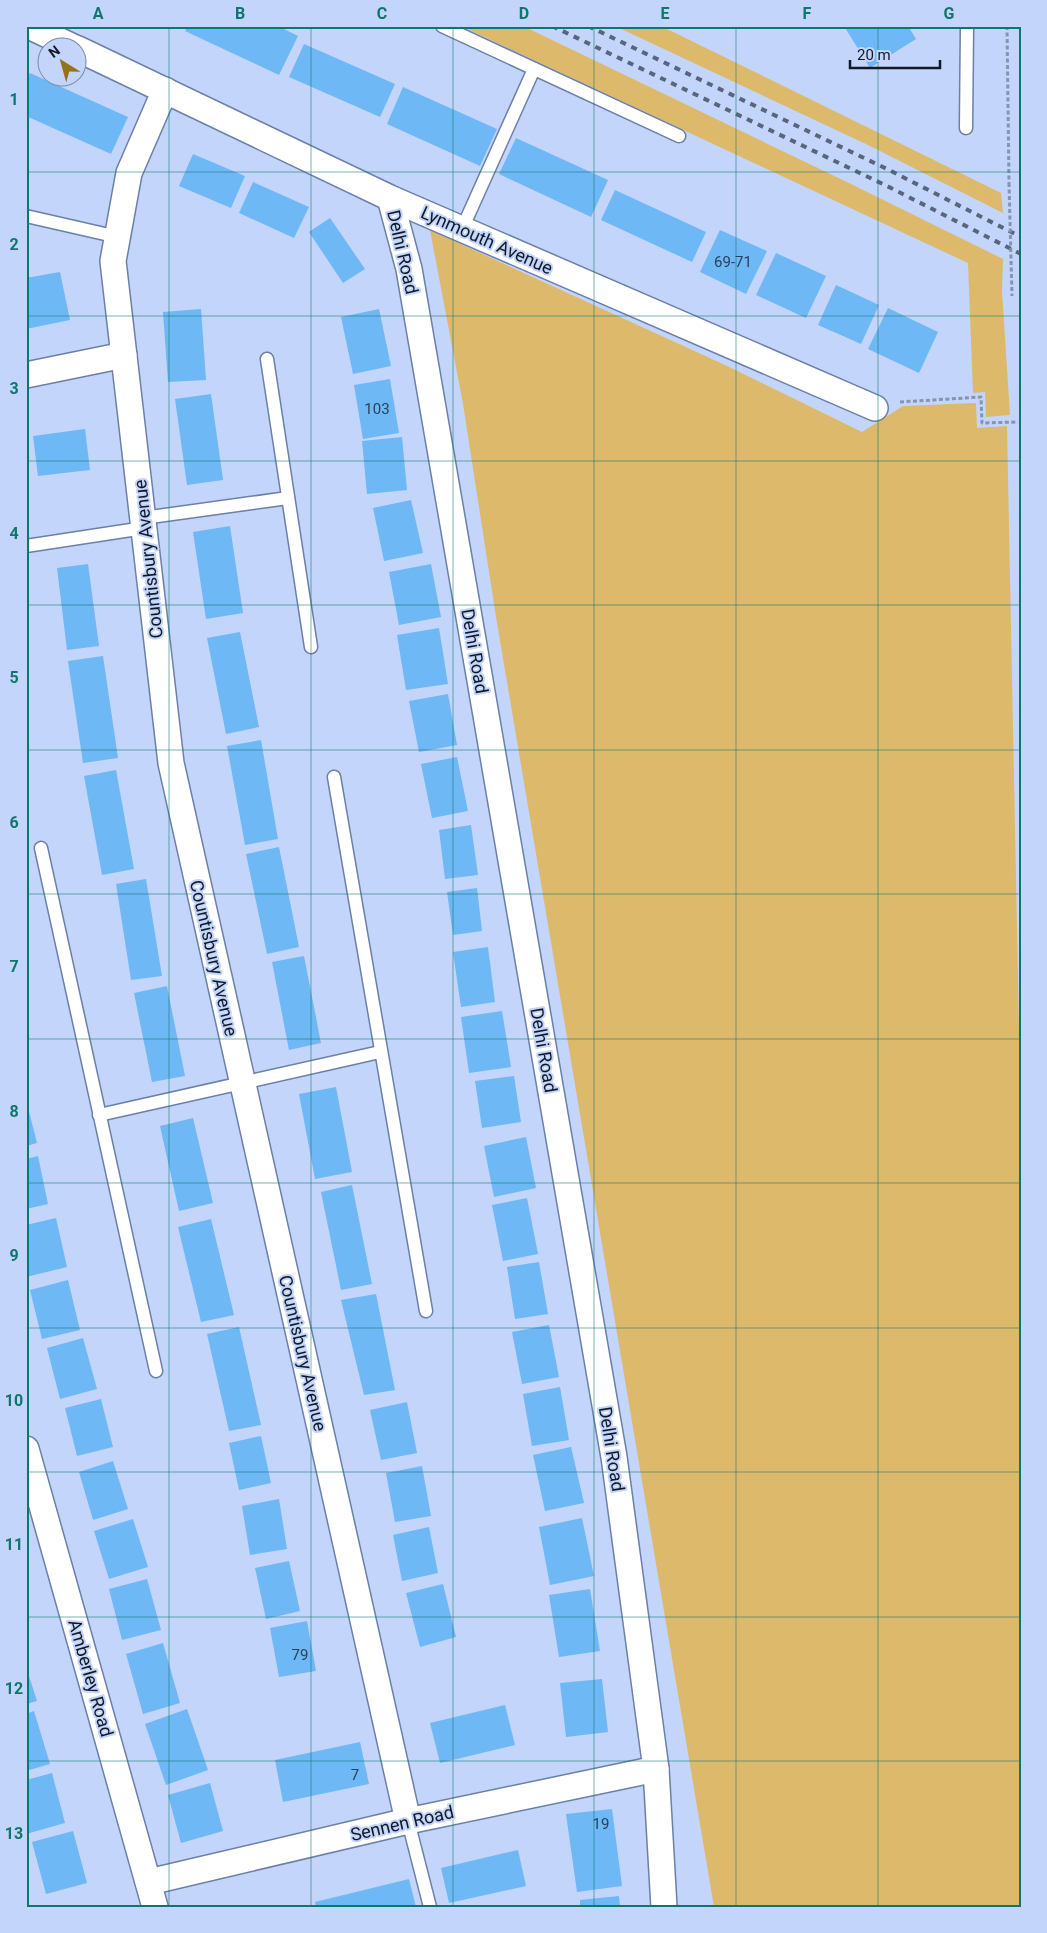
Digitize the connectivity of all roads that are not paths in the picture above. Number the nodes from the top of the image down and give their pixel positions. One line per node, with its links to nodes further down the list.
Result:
1 (442, 26): 6 (lane)
2 (967, 26): 8 (lane)
3 (43, 29): 4 (street, Lynmouth Avenue)
4 (59, 38)
5 (88, 54): 7 (street, Lynmouth Avenue)
6 (534, 69): 9 (lane); 12 (lane)
7 (165, 90): 10 (street, Lynmouth Avenue); 13 (street, Countisbury Avenue)
8 (966, 128)
9 (679, 136)
10 (390, 198): 12 (street, Lynmouth Avenue); 30 (street, Delhi Road)
11 (26, 216): 13 (lane)
12 (462, 230): 17 (street, Lynmouth Avenue)
13 (118, 237): 14 (street, Countisbury Avenue)
14 (124, 355): 16 (street); 19 (street, Countisbury Avenue)
15 (267, 359): 18 (lane)
16 (26, 375)
17 (875, 408)
18 (288, 498): 19 (lane); 21 (lane)
19 (144, 523): 20 (lane); 25 (street, Countisbury Avenue)
20 (26, 546)
21 (311, 647)
22 (334, 777): 24 (lane)
23 (41, 848): 26 (lane)
24 (380, 1052): 25 (lane); 27 (lane)
25 (243, 1084): 26 (lane); 31 (street, Countisbury Avenue)
26 (100, 1116): 28 (lane)
27 (426, 1311)
28 (156, 1371)
29 (26, 1449): 32 (street, Amberley Road)
30 (656, 1768): 31 (street, Sennen Road); 35 (street, Delhi Road)
31 (408, 1821): 32 (street, Sennen Road); 34 (lane)
32 (149, 1882): 33 (street, Amberley Road)
33 (155, 1907)
34 (430, 1907)
35 (664, 1907)

